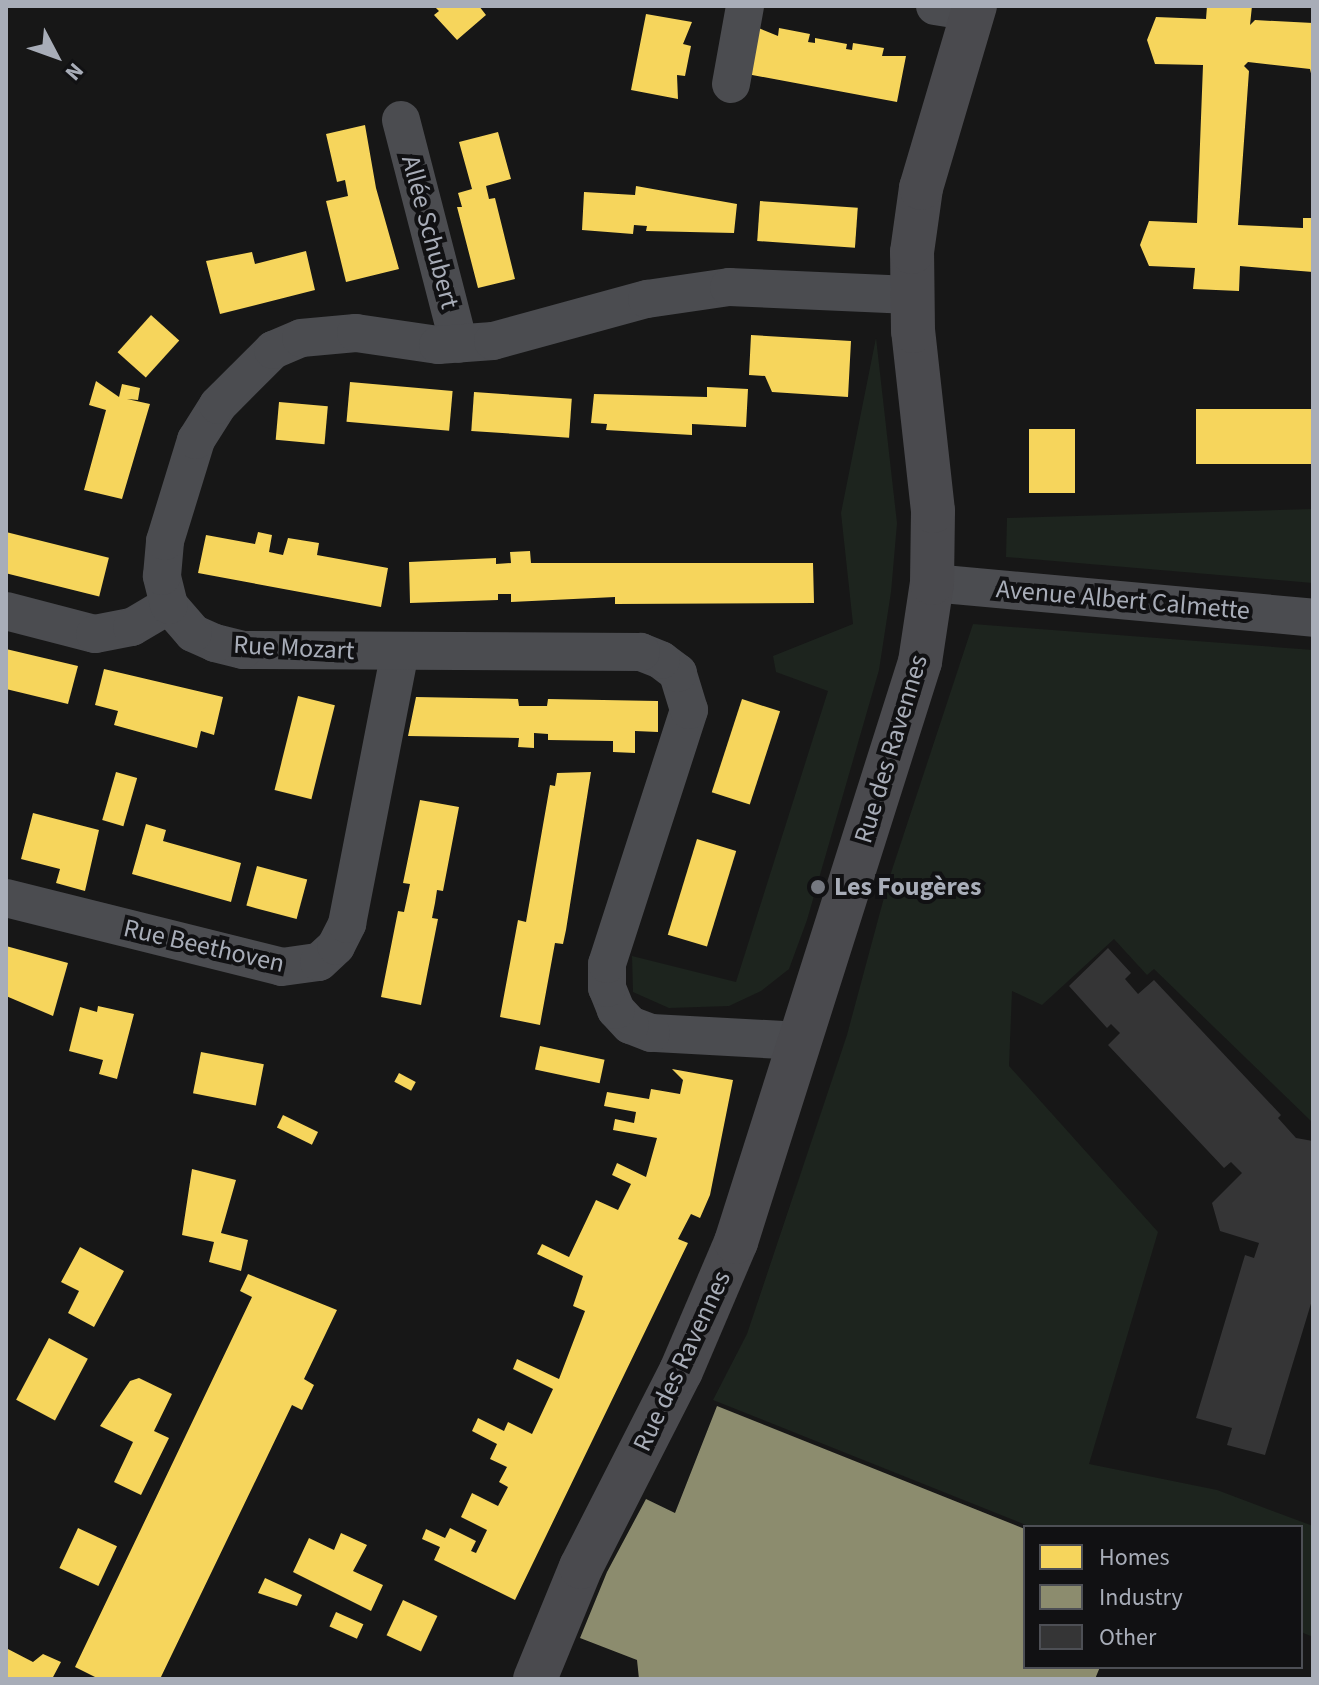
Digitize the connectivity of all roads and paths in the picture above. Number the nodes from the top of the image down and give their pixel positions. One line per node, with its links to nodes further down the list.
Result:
1 (745, 6): 3 (street)
2 (961, 8): 5 (street, Rue des Ravennes)
3 (731, 84)
4 (401, 120): 6 (street, Allée Schubert)
5 (911, 295): 6 (street); 7 (street, Rue des Ravennes)
6 (459, 344): 8 (street)
7 (932, 583): 10 (street, Avenue Albert Calmette); 13 (street, Rue des Ravennes)
8 (169, 605): 9 (street); 11 (street, Rue Mozart)
9 (6, 611)
10 (1313, 618)
11 (400, 652): 12 (street, Rue Beethoven); 13 (street, Rue Mozart)
12 (6, 898)
13 (801, 1041): 14 (street, Rue des Ravennes)
14 (535, 1679)

